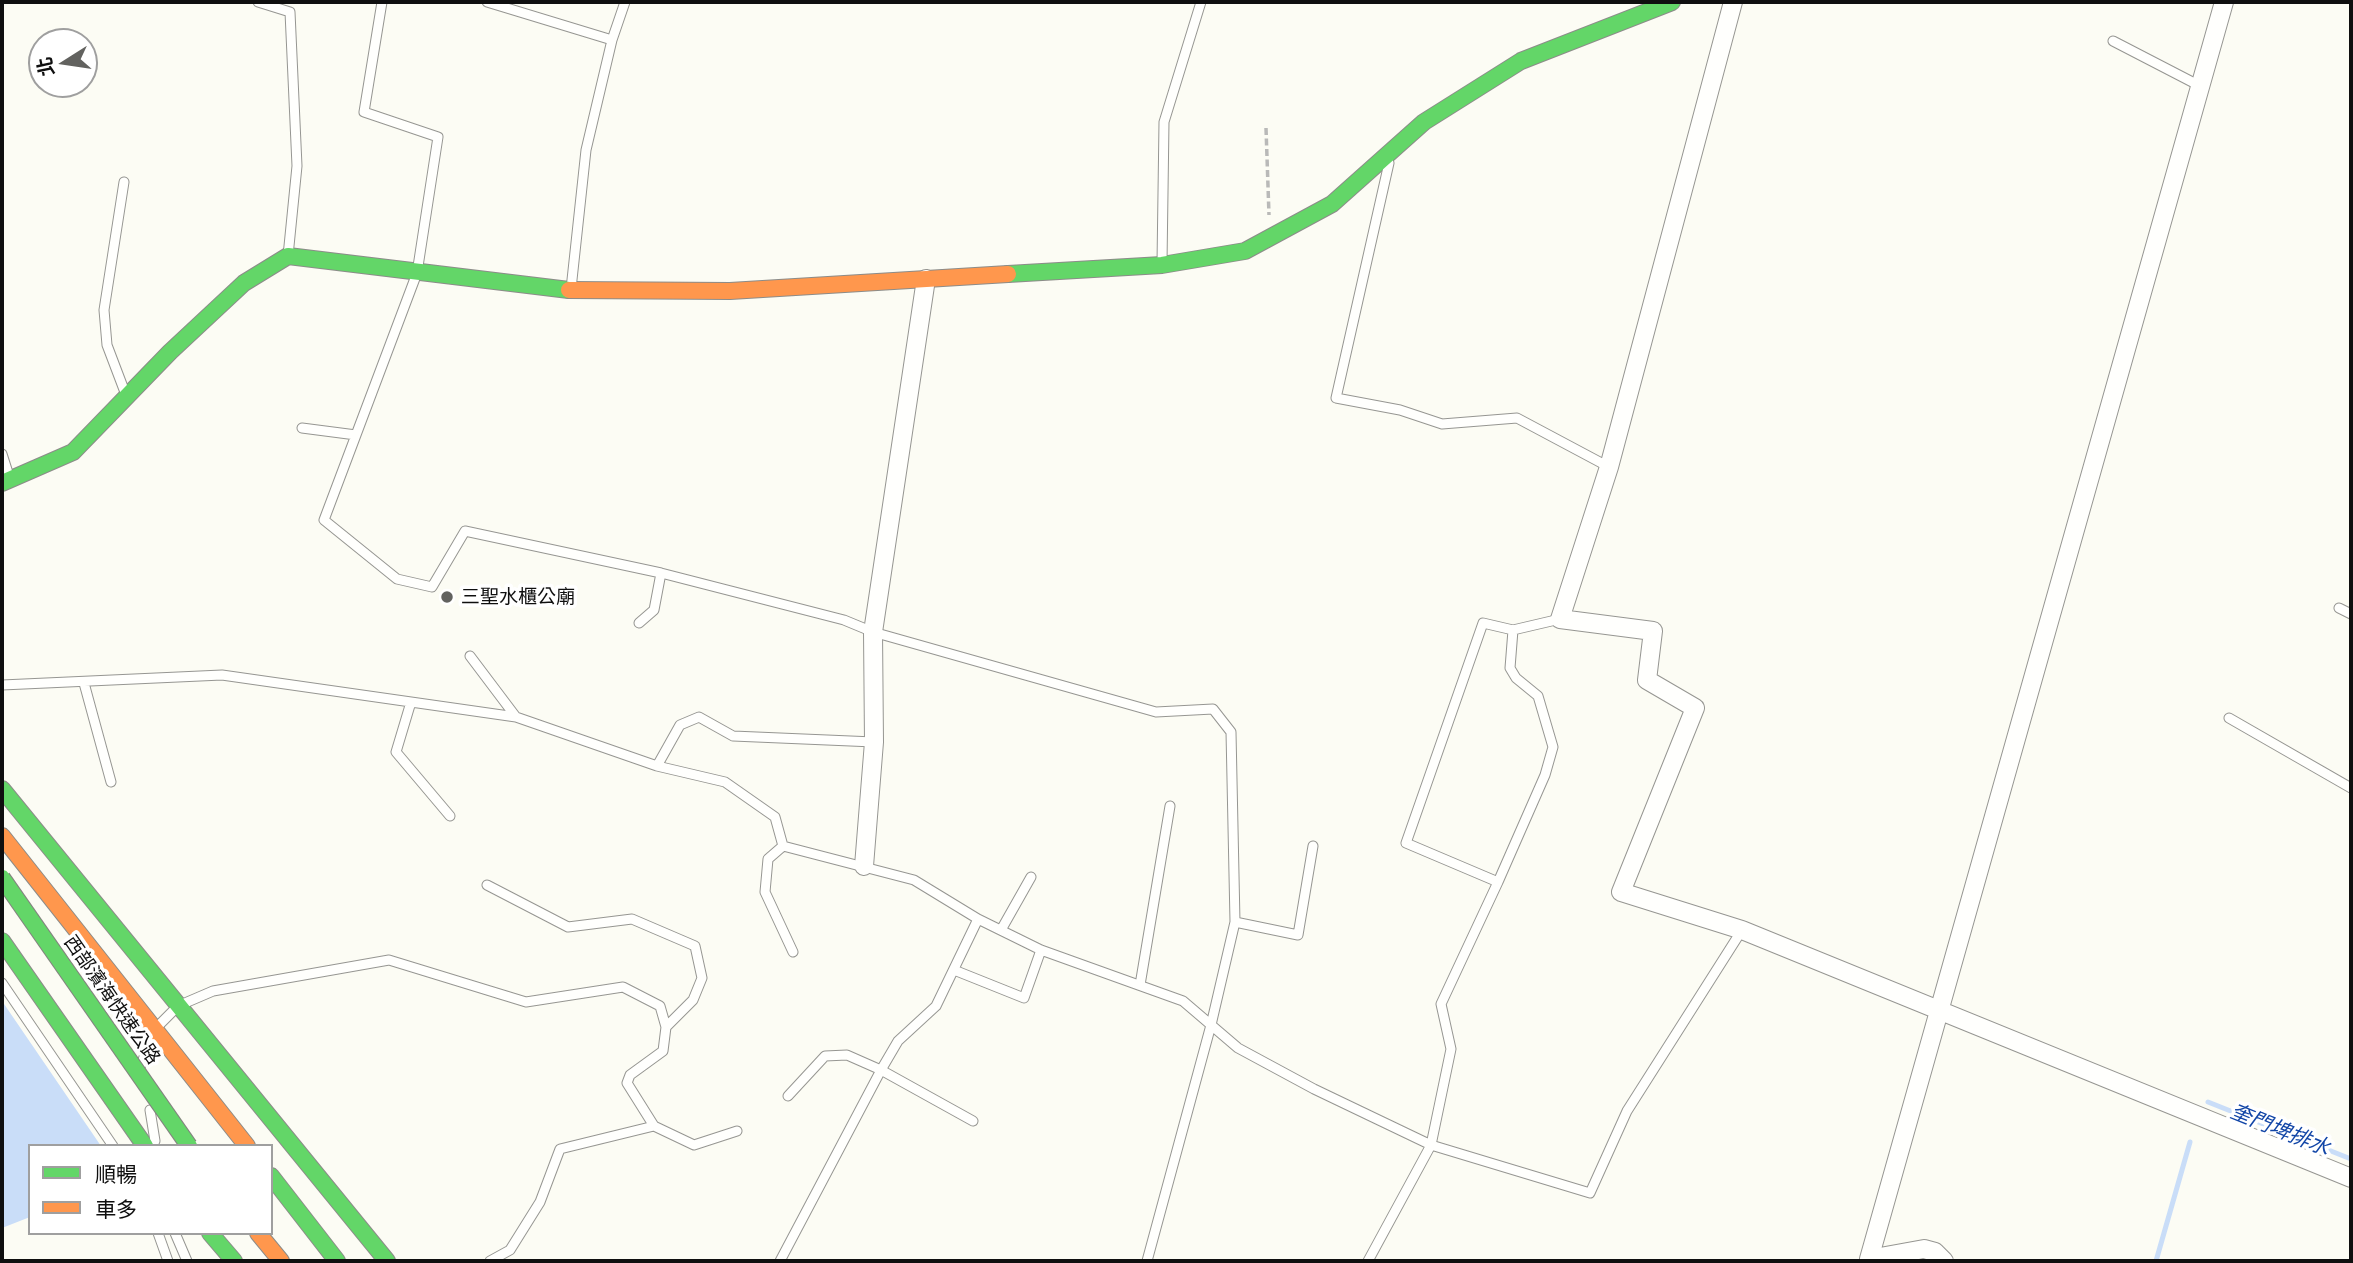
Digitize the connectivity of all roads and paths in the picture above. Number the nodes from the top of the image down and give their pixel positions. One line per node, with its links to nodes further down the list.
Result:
1 (258, 2): 16 (lane)
2 (382, 2): 18 (lane)
3 (487, 2): 9 (lane)
4 (625, 2): 9 (lane)
5 (1201, 2): 17 (lane)
6 (1672, 2): 13 (main road)
7 (1734, 2): 25 (street)
8 (2224, 2): 11 (street)
9 (612, 40): 20 (lane)
10 (2113, 41): 11 (lane)
11 (2200, 86): 66 (street)
12 (1266, 128): 15 (path)
13 (1392, 151): 15 (main road); 25 (lane)
14 (124, 182): 21 (lane)
15 (1269, 238): 17 (main road)
16 (288, 256): 18 (main road); 21 (main road)
17 (1162, 265): 19 (main road)
18 (417, 272): 20 (main road); 23 (lane)
19 (926, 279): 20 (main road); 33 (street)
20 (571, 290)
21 (127, 397): 26 (main road)
22 (302, 428): 23 (lane)
23 (356, 435): 27 (lane)
24 (2, 454): 26 (lane)
25 (1609, 467): 30 (street)
26 (6, 482)
27 (661, 573): 31 (lane); 33 (lane)
28 (2339, 608): 29 (lane)
29 (2351, 614)
30 (1560, 619): 32 (lane); 58 (street)
31 (639, 622)
32 (1513, 629): 53 (lane); 53 (lane)
33 (873, 632): 40 (street); 56 (lane)
34 (470, 656): 38 (lane)
35 (84, 683): 36 (lane); 37 (lane); 42 (lane)
36 (2, 685)
37 (411, 702): 38 (lane); 46 (lane)
38 (516, 717): 41 (lane)
39 (2229, 718): 43 (lane)
40 (873, 742): 41 (lane); 50 (street)
41 (657, 766): 48 (lane)
42 (111, 782)
43 (2351, 788)
44 (2, 789): 65 (main road)
45 (1170, 806): 64 (lane)
46 (450, 816)
47 (2, 836): 69 (main road)
48 (783, 846): 50 (lane); 61 (lane)
49 (1313, 846): 56 (lane)
50 (864, 866): 55 (lane)
51 (1031, 877): 57 (lane)
52 (2, 878): 78 (main road, 西部濱海快速公路, bridge)
53 (1498, 882): 80 (lane)
54 (487, 885): 68 (lane)
55 (978, 919): 57 (lane); 62 (lane)
56 (1235, 922): 67 (lane)
57 (1001, 930): 60 (lane)
58 (1742, 930): 66 (street); 80 (lane)
59 (2, 941): 76 (main road)
60 (1041, 950): 62 (lane); 64 (lane)
61 (793, 952)
62 (954, 970): 70 (lane)
63 (2, 983): 75 (lane)
64 (1140, 985): 67 (lane)
65 (178, 1006): 68 (lane); 69 (lane); 93 (main road)
66 (1939, 1009): 81 (street); 87 (street)
67 (1211, 1025): 80 (lane); 96 (lane)
68 (666, 1027): 73 (lane)
69 (155, 1029): 77 (lane); 79 (main road)
70 (881, 1070): 71 (lane); 72 (lane); 95 (lane)
71 (788, 1096)
72 (973, 1121)
73 (654, 1126): 74 (lane); 94 (lane)
74 (737, 1131)
75 (112, 1144)
76 (144, 1144)
77 (156, 1144)
78 (188, 1144)
79 (245, 1144)
80 (1431, 1145): 97 (lane)
81 (2351, 1178)
82 (273, 1179): 92 (main road)
83 (159, 1235): 88 (lane)
84 (176, 1235): 89 (lane)
85 (212, 1235): 90 (main road)
86 (260, 1235): 91 (main road)
87 (1863, 1260): 98 (street)
88 (168, 1261)
89 (187, 1261)
90 (234, 1261)
91 (281, 1261)
92 (337, 1261)
93 (387, 1261)
94 (490, 1261)
95 (780, 1261)
96 (1147, 1261)
97 (1368, 1261)
98 (1944, 1261)

